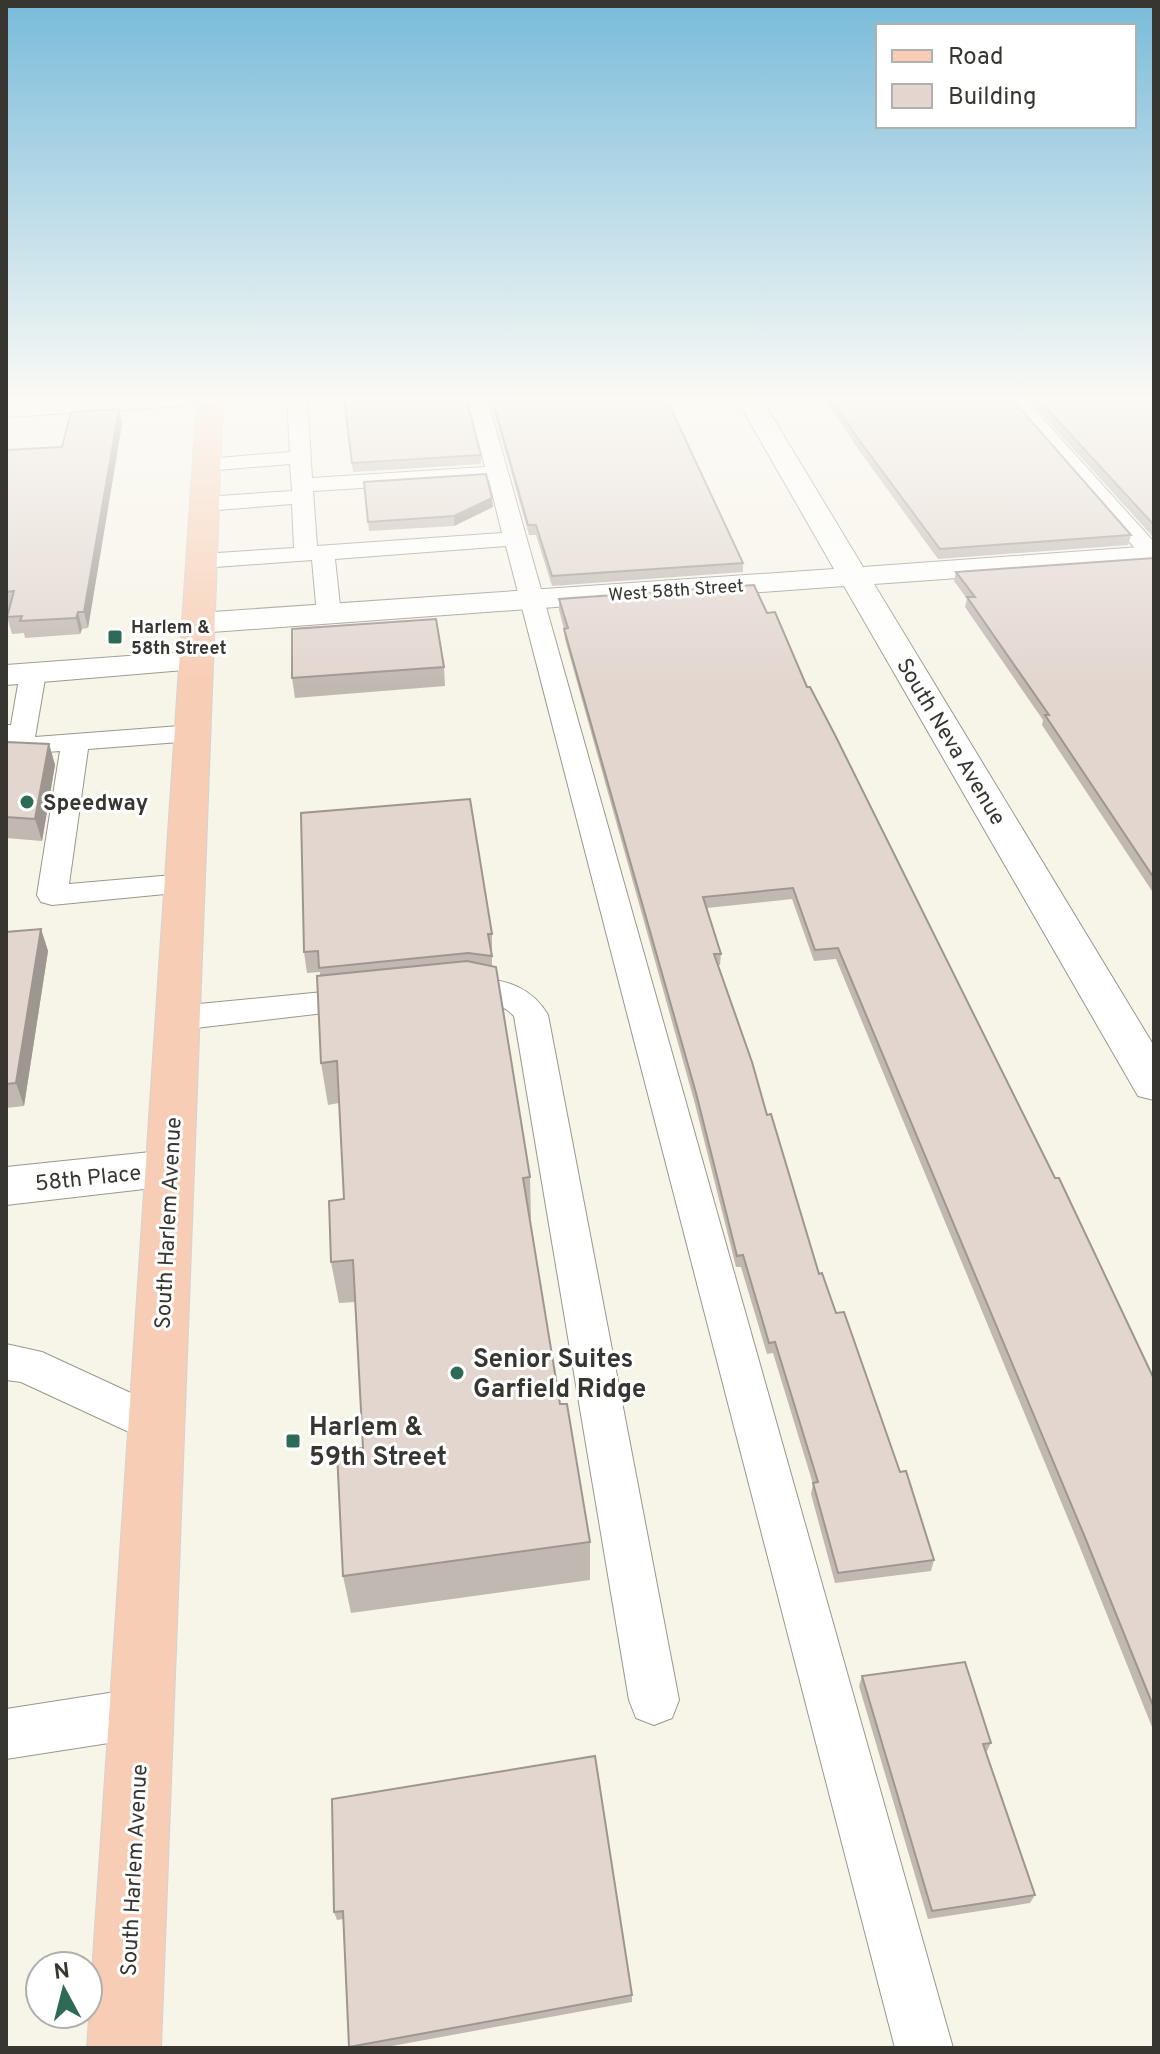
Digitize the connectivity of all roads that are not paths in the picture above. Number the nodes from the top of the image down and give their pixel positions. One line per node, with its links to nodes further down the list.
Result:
1 (206, 494): 7 (main road, South Harlem Avenue)
2 (281, 494): 7 (lane)
3 (304, 494): 9 (lane)
4 (502, 494): 8 (lane)
5 (805, 494): 12 (street, South Neva Avenue)
6 (1099, 494): 10 (lane)
7 (205, 504): 11 (main road, South Harlem Avenue)
8 (514, 539): 9 (lane); 13 (lane)
9 (315, 553): 11 (lane); 14 (lane)
10 (1154, 555): 12 (street, West 58th Street)
11 (202, 561): 15 (main road, South Harlem Avenue)
12 (855, 577): 13 (street, West 58th Street); 22 (street, South Neva Avenue)
13 (530, 600): 14 (street, West 58th Street); 31 (lane)
14 (329, 615): 15 (street, West 58th Street)
15 (197, 642): 16 (street, West 58th Street); 18 (main road, South Harlem Avenue)
16 (19, 674): 17 (lane)
17 (14, 732): 19 (lane)
18 (193, 733): 19 (lane); 20 (main road, South Harlem Avenue)
19 (75, 742): 20 (lane)
20 (185, 884): 21 (main road, South Harlem Avenue)
21 (178, 1018): 23 (main road, South Harlem Avenue); 27 (lane)
22 (1154, 1084)
23 (170, 1168): 24 (street, 58th Place); 26 (main road, South Harlem Avenue)
24 (6, 1186)
25 (6, 1362): 26 (lane)
26 (157, 1426): 28 (main road, South Harlem Avenue)
27 (654, 1700)
28 (141, 1713): 29 (lane); 30 (main road, South Harlem Avenue)
29 (6, 1734)
30 (124, 2048)
31 (924, 2048)

